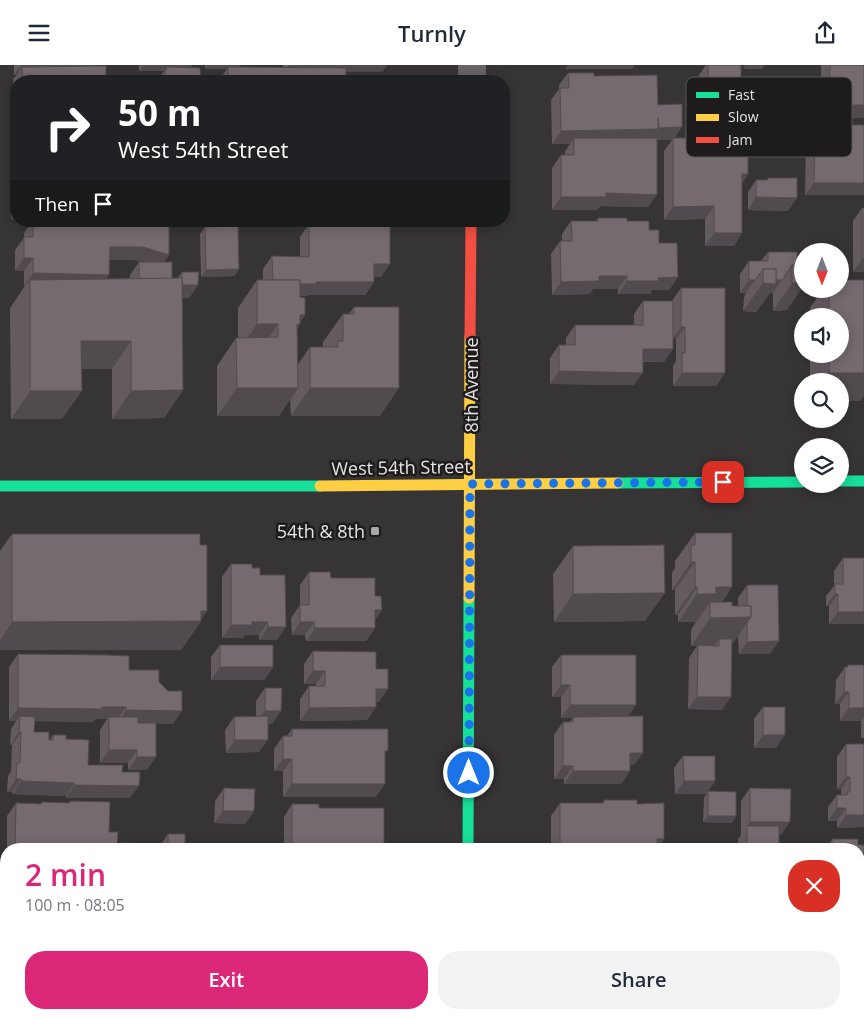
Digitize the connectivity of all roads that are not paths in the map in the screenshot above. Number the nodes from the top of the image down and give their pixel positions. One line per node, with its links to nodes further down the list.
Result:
1 (471, 227): 5 (street, 8th Avenue)
2 (849, 481): 3 (street)
3 (864, 481)
4 (794, 482): 5 (street, West 54th Street)
5 (470, 484): 6 (street, West 54th Street); 7 (street, 8th Avenue)
6 (0, 486)
7 (468, 843)

